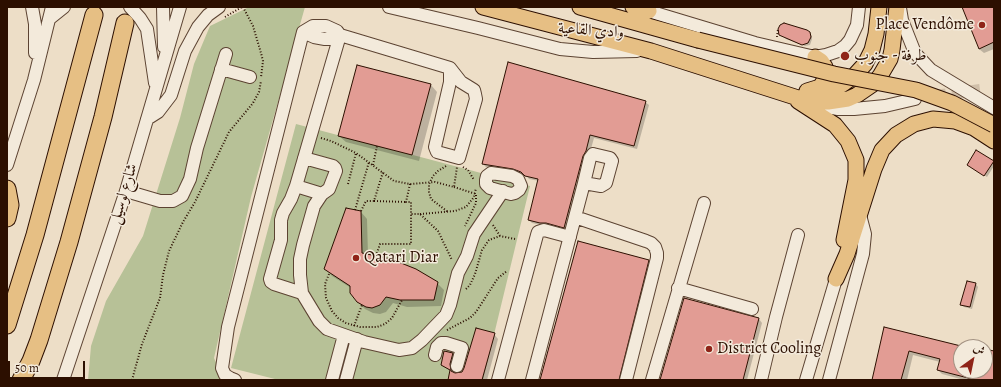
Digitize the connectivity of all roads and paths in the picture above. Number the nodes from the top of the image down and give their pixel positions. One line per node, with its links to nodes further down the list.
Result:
1 (32, 7): 27 (street)
2 (64, 7): 16 (street)
3 (130, 7): 28 (street)
4 (163, 7): 23 (street)
5 (180, 7): 23 (street, شارع لوسيل)
6 (219, 7): 32 (street)
7 (243, 7): 93 (path)
8 (389, 7): 20 (street, وادي القاعية)
9 (483, 7): 20 (main road, وادي القاعية)
10 (580, 7): 33 (main road, وادي القاعية, bridge)
11 (633, 7): 15 (main road)
12 (859, 7): 22 (street)
13 (879, 7): 29 (main road)
14 (898, 7): 29 (main road); 31 (street)
15 (643, 9): 22 (street)
16 (50, 13): 27 (street)
17 (94, 15): 83 (highway)
18 (125, 23): 88 (highway)
19 (339, 37): 24 (street); 34 (street); 94 (street)
20 (651, 51): 29 (main road, وادي القاعية)
21 (226, 54): 25 (street)
22 (815, 57): 29 (main road)
23 (164, 60): 28 (street, شارع لوسيل)
24 (450, 68): 24 (street)
25 (221, 69): 26 (street); 54 (street)
26 (250, 77)
27 (34, 80): 43 (street)
28 (156, 88): 32 (street, شارع لوسيل)
29 (788, 96): 30 (street); 76 (main road)
30 (915, 98)
31 (994, 108)
32 (147, 119): 54 (street, شارع لوسيل)
33 (994, 125)
34 (311, 135): 37 (path); 38 (street)
35 (994, 141): 65 (main road)
36 (377, 146): 44 (path)
37 (356, 153): 39 (path); 48 (path)
38 (304, 158): 50 (street); 55 (street)
39 (369, 162): 44 (path); 60 (path)
40 (448, 164): 46 (path)
41 (453, 164): 42 (path)
42 (458, 164): 51 (path); 56 (path)
43 (7, 165)
44 (373, 165): 45 (path)
45 (383, 172): 49 (path); 57 (path)
46 (430, 182): 49 (path); 51 (path); 62 (path)
47 (584, 183): 66 (street)
48 (348, 184)
49 (410, 184): 58 (path)
50 (296, 186): 55 (street); 79 (street)
51 (454, 187): 56 (path)
52 (7, 189): 67 (highway)
53 (504, 191): 74 (street)
54 (126, 192): 90 (street, شارع لوسيل)
55 (322, 194): 79 (street)
56 (476, 194): 62 (path); 68 (path)
57 (374, 201): 58 (path); 61 (path)
58 (406, 202): 63 (path)
59 (704, 203): 77 (street)
60 (356, 210)
61 (361, 211)
62 (448, 212): 64 (path)
63 (411, 214): 64 (path); 72 (path)
64 (420, 214): 74 (path)
65 (860, 215): 76 (main road); 103 (street)
66 (575, 217): 70 (street); 99 (street)
67 (7, 218)
68 (464, 231)
69 (798, 235): 101 (street)
70 (570, 237): 97 (street); 98 (street)
71 (515, 239): 78 (path)
72 (376, 256)
73 (507, 271): 85 (path)
74 (458, 273): 78 (street)
75 (329, 274): 84 (path)
76 (836, 279): 102 (street)
77 (678, 288): 82 (street); 100 (street)
78 (453, 291): 85 (street)
79 (302, 293): 86 (street)
80 (402, 300): 84 (path)
81 (362, 305): 84 (path)
82 (752, 310)
83 (7, 325)
84 (354, 325): 86 (path)
85 (432, 330): 86 (street)
86 (350, 337): 95 (street); 96 (street)
87 (435, 355): 89 (street)
88 (31, 361): 91 (highway); 92 (highway)
89 (458, 366)
90 (66, 378)
91 (21, 380)
92 (31, 380)
93 (132, 380)
94 (235, 380)
95 (332, 380)
96 (346, 380)
97 (498, 380)
98 (532, 380)
99 (626, 380)
100 (652, 380)
101 (761, 380)
102 (806, 380)
103 (829, 380)

